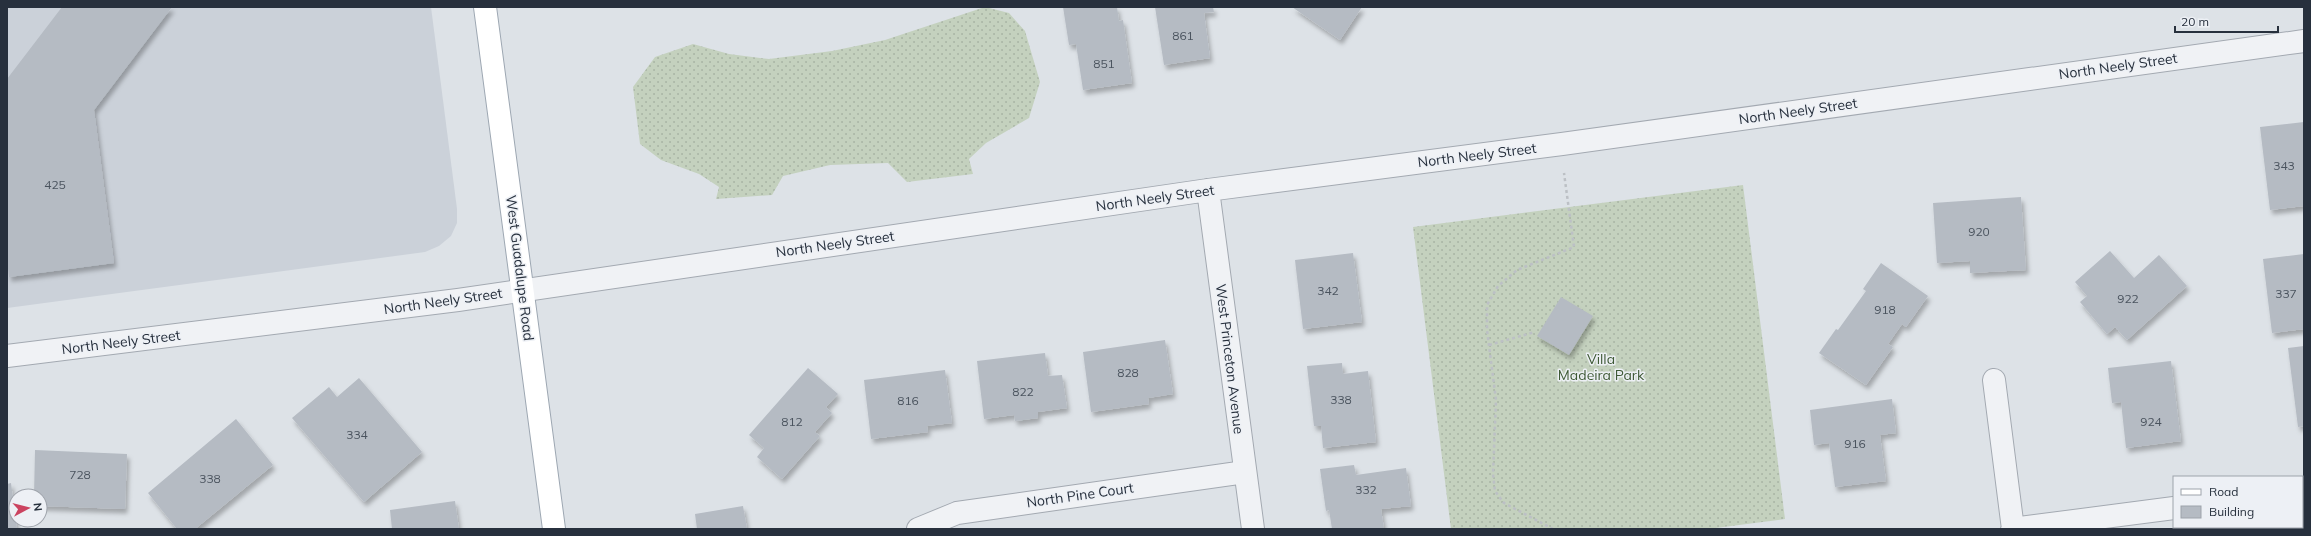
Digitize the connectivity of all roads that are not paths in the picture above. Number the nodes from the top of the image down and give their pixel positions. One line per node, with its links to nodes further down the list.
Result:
1 (486, 7): 4 (main road, West Guadalupe Road)
2 (2304, 41): 3 (street, North Neely Street)
3 (1208, 190): 4 (street, North Neely Street); 7 (street, West Princeton Avenue)
4 (523, 290): 5 (street, North Neely Street); 10 (main road, West Guadalupe Road)
5 (7, 356)
6 (1994, 380): 13 (street)
7 (1245, 472): 11 (street, North Pine Court); 12 (street, West Princeton Avenue)
8 (2173, 508): 9 (street)
9 (2052, 527): 13 (street)
10 (554, 529)
11 (918, 529)
12 (1253, 529)
13 (2012, 529)

